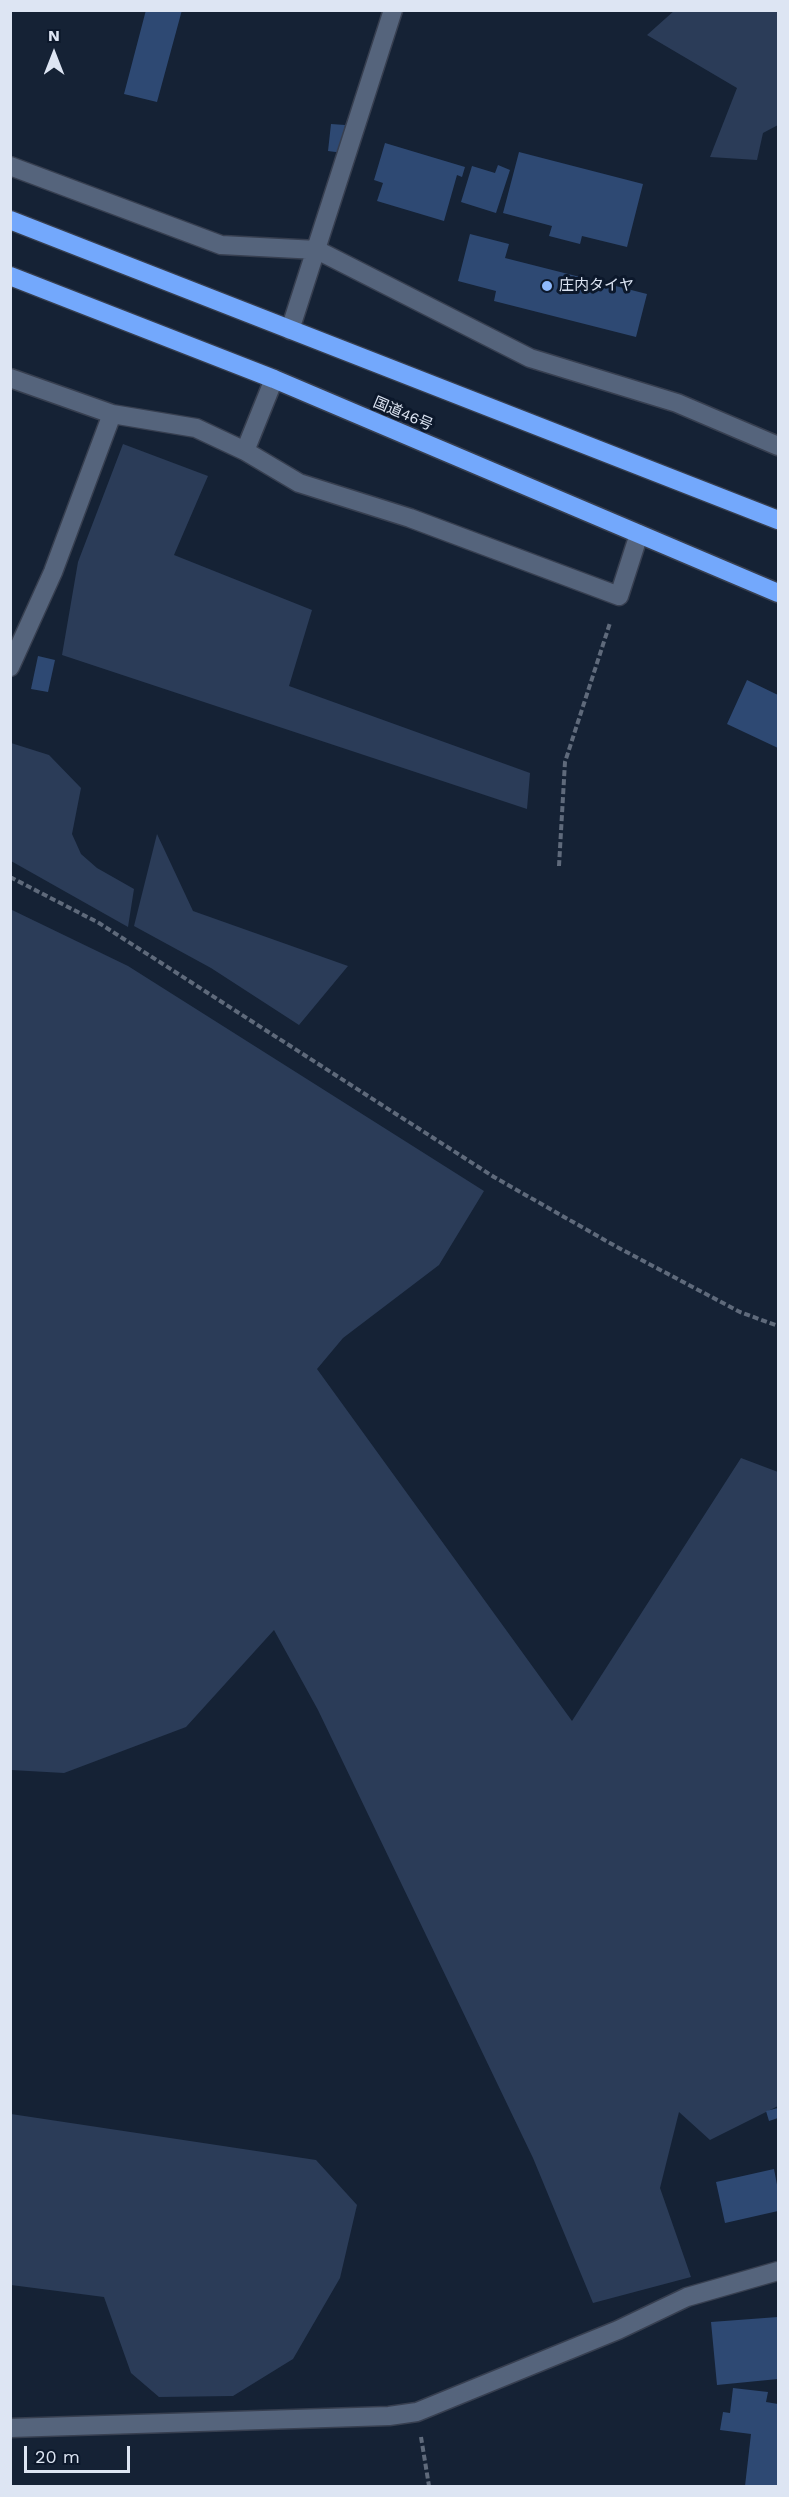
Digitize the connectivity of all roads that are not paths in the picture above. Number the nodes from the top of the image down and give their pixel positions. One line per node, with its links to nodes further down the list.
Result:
1 (393, 10): 4 (street)
2 (10, 165): 4 (street)
3 (10, 220): 6 (highway)
4 (317, 250): 6 (street); 10 (street)
5 (10, 276): 8 (highway, 国道46号)
6 (290, 330): 12 (highway)
7 (10, 378): 9 (street)
8 (273, 379): 11 (street); 13 (highway, 国道46号)
9 (112, 414): 11 (street); 15 (street)
10 (778, 447)
11 (245, 451): 13 (street)
12 (778, 520)
13 (639, 534): 14 (highway, 国道46号)
14 (778, 594)
15 (10, 667)
16 (778, 2271): 17 (street)
17 (10, 2428)

